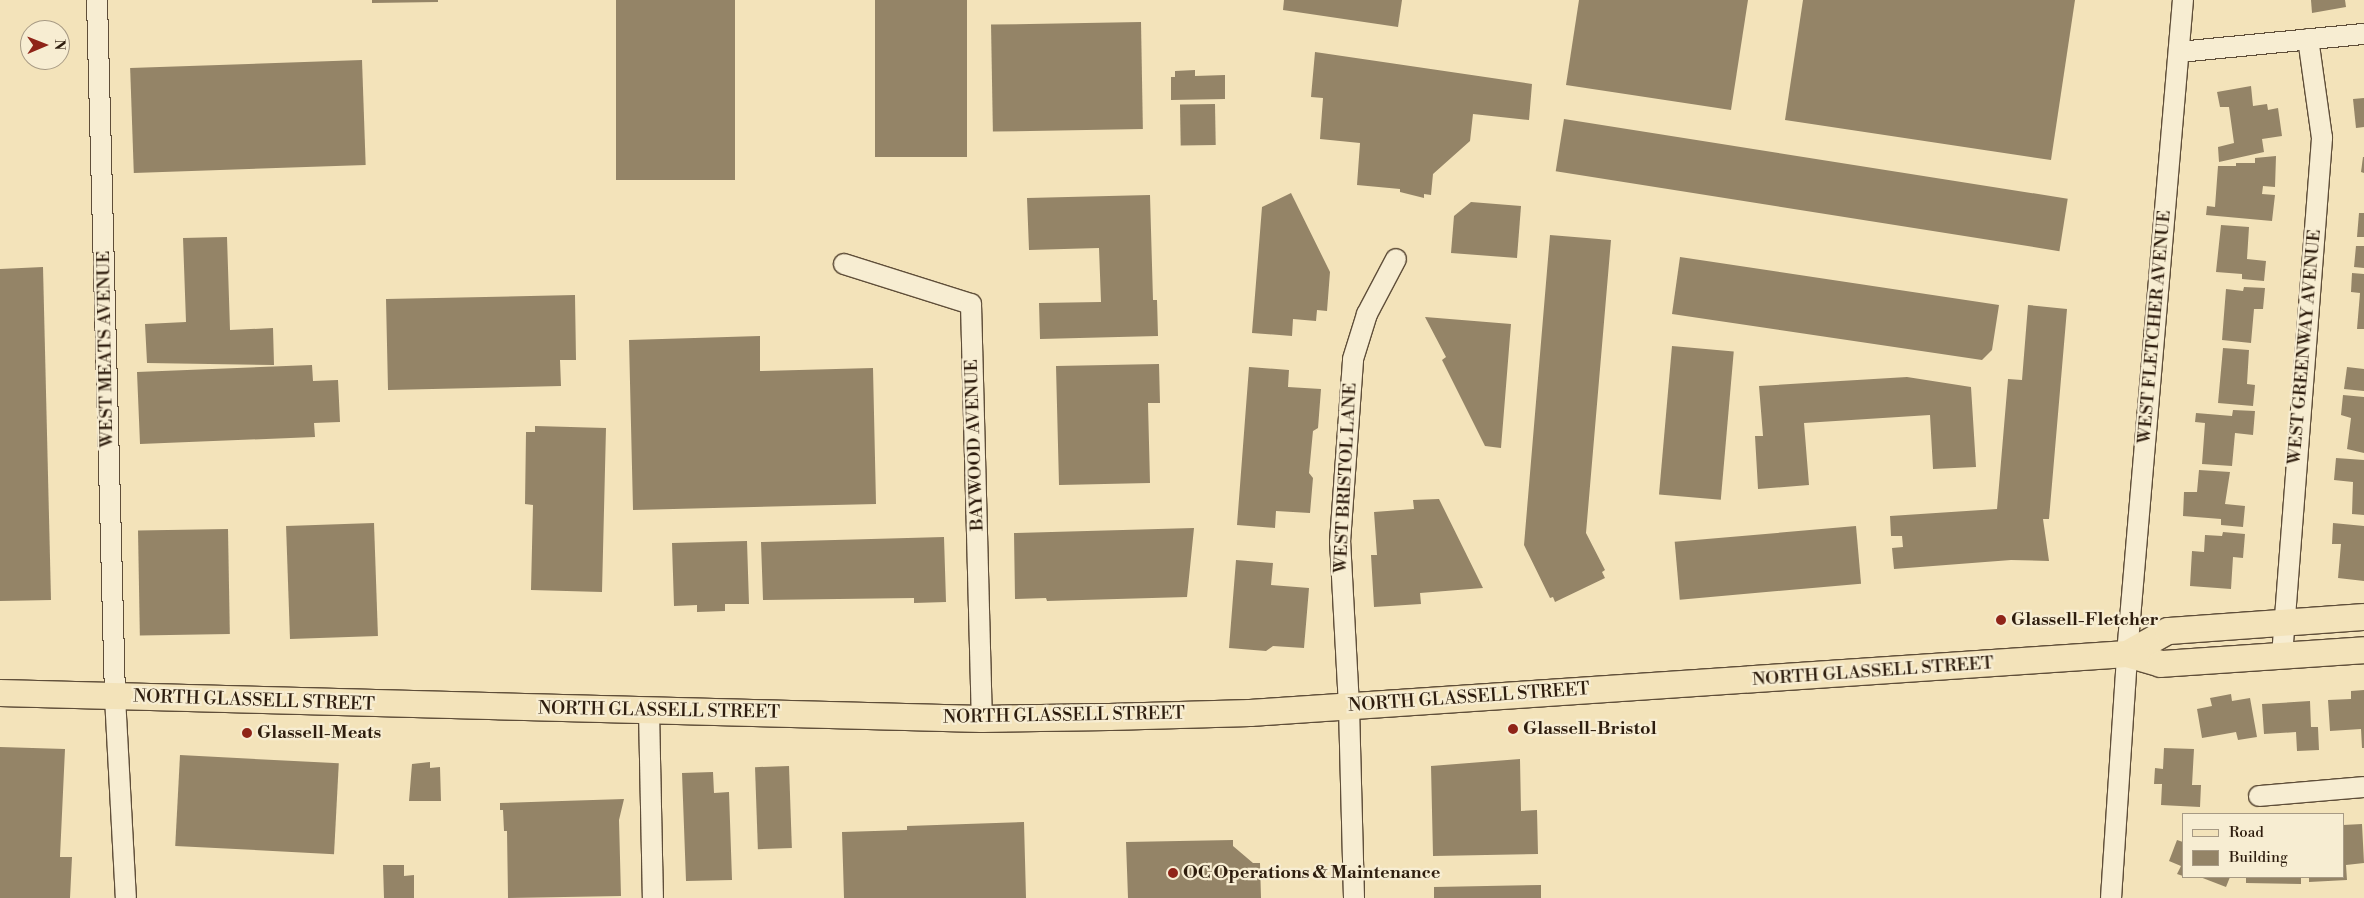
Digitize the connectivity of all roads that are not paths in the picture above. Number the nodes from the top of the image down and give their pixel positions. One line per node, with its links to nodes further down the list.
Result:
1 (97, 0): 14 (street, WEST MEATS AVENUE)
2 (2183, 0): 5 (street, WEST FLETCHER AVENUE)
3 (2364, 34): 4 (street)
4 (2308, 40): 5 (street); 9 (street, WEST GREENWAY AVENUE)
5 (2179, 52): 11 (street, WEST FLETCHER AVENUE)
6 (1396, 259): 15 (street, WEST BRISTOL LANE)
7 (844, 264): 17 (street, BAYWOOD AVENUE)
8 (2364, 617): 9 (main road, NORTH GLASSELL STREET)
9 (2282, 624): 11 (main road, NORTH GLASSELL STREET); 12 (street, WEST GREENWAY AVENUE)
10 (2364, 650): 12 (main road, NORTH GLASSELL STREET)
11 (2127, 654): 12 (main road, NORTH GLASSELL STREET); 15 (main road, NORTH GLASSELL STREET); 23 (street, WEST FLETCHER AVENUE)
12 (2282, 656)
13 (0, 693): 14 (main road, NORTH GLASSELL STREET)
14 (115, 697): 16 (main road, NORTH GLASSELL STREET); 20 (street, WEST MEATS AVENUE)
15 (1349, 706): 17 (main road, NORTH GLASSELL STREET); 22 (street, WEST BRISTOL LANE)
16 (650, 711): 17 (main road, NORTH GLASSELL STREET); 21 (street)
17 (982, 719)
18 (2364, 787): 19 (street)
19 (2259, 796)
20 (126, 898)
21 (653, 898)
22 (1354, 898)
23 (2111, 898)

